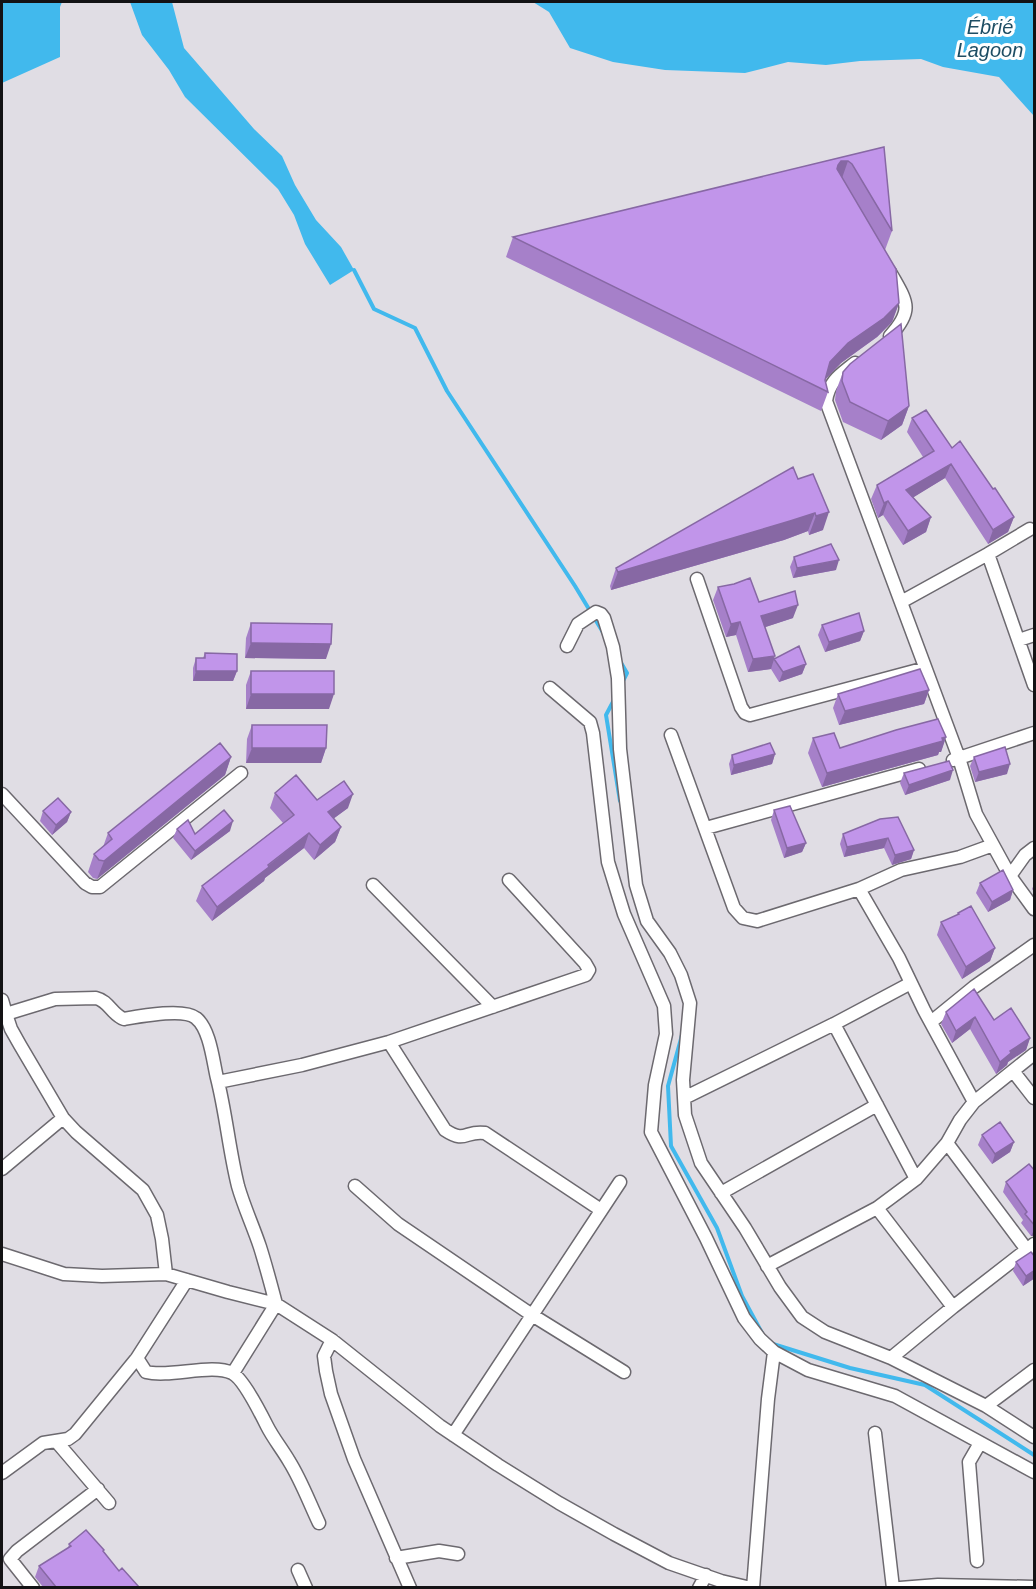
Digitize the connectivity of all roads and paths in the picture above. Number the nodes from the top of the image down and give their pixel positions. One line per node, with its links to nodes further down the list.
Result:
1 (881, 257): 2 (street)
2 (882, 342)
3 (867, 354): 7 (street)
4 (1030, 529): 5 (street)
5 (988, 554): 7 (street); 9 (street)
6 (697, 579): 11 (street)
7 (902, 602): 11 (street)
8 (1035, 635): 9 (street)
9 (1019, 640): 12 (street)
10 (567, 646): 38 (street)
11 (926, 668): 16 (street)
12 (1035, 685)
13 (550, 688): 60 (street)
14 (1035, 734): 16 (street)
15 (670, 735): 19 (street)
16 (959, 758): 19 (street); 20 (street)
17 (241, 773): 18 (street)
18 (2, 794)
19 (706, 828): 25 (street)
20 (993, 845): 22 (street); 25 (street)
21 (1035, 848): 22 (street)
22 (1010, 876): 26 (street)
23 (509, 880): 30 (street)
24 (373, 885): 30 (street)
25 (859, 889): 28 (street)
26 (1035, 909)
27 (1035, 945): 32 (street)
28 (911, 983): 32 (street); 33 (street)
29 (2, 1000): 31 (street)
30 (493, 1007): 34 (street)
31 (6, 1014): 37 (street); 42 (street)
32 (931, 1022): 40 (street)
33 (834, 1024): 38 (street); 41 (street)
34 (388, 1042): 37 (street); 50 (street)
35 (1035, 1054): 36 (street)
36 (1013, 1071): 39 (street); 40 (street)
37 (218, 1082): 56 (street)
38 (684, 1098): 48 (street)
39 (1035, 1098)
40 (975, 1102): 43 (street)
41 (877, 1105): 45 (street); 48 (street)
42 (63, 1118): 44 (street); 54 (street)
43 (946, 1143): 45 (street); 51 (street)
44 (2, 1169)
45 (916, 1179): 49 (street)
46 (620, 1182): 50 (street)
47 (355, 1185): 58 (street)
48 (721, 1193): 53 (street)
49 (877, 1208): 53 (street); 57 (street)
50 (602, 1210): 58 (street)
51 (1031, 1247): 57 (street)
52 (2, 1254): 54 (street)
53 (767, 1266): 62 (street)
54 (166, 1274): 55 (street)
55 (188, 1280): 56 (street); 61 (street)
56 (276, 1304): 59 (street); 65 (street)
57 (953, 1307): 62 (street)
58 (532, 1315): 64 (street); 68 (street)
59 (332, 1340): 68 (street); 78 (street)
60 (774, 1352): 71 (street); 86 (street)
61 (137, 1358): 65 (street); 70 (street)
62 (891, 1358): 66 (street)
63 (1035, 1370): 66 (street)
64 (624, 1372)
65 (233, 1373): 76 (street)
66 (986, 1406): 69 (street)
67 (875, 1433): 87 (street)
68 (453, 1435): 81 (street)
69 (1035, 1437)
70 (56, 1441): 73 (street); 74 (street)
71 (980, 1443): 72 (street); 79 (street)
72 (1035, 1472)
73 (2, 1473)
74 (98, 1490): 75 (street); 82 (street)
75 (110, 1503)
76 (319, 1523)
77 (458, 1554): 78 (street)
78 (396, 1558): 84 (street)
79 (977, 1561)
80 (298, 1570): 83 (street)
81 (706, 1575): 85 (street); 86 (street)
82 (33, 1587)
83 (306, 1587)
84 (410, 1587)
85 (699, 1587)
86 (752, 1587)
87 (893, 1587)
88 (900, 1587): 89 (street)
89 (1035, 1587)

